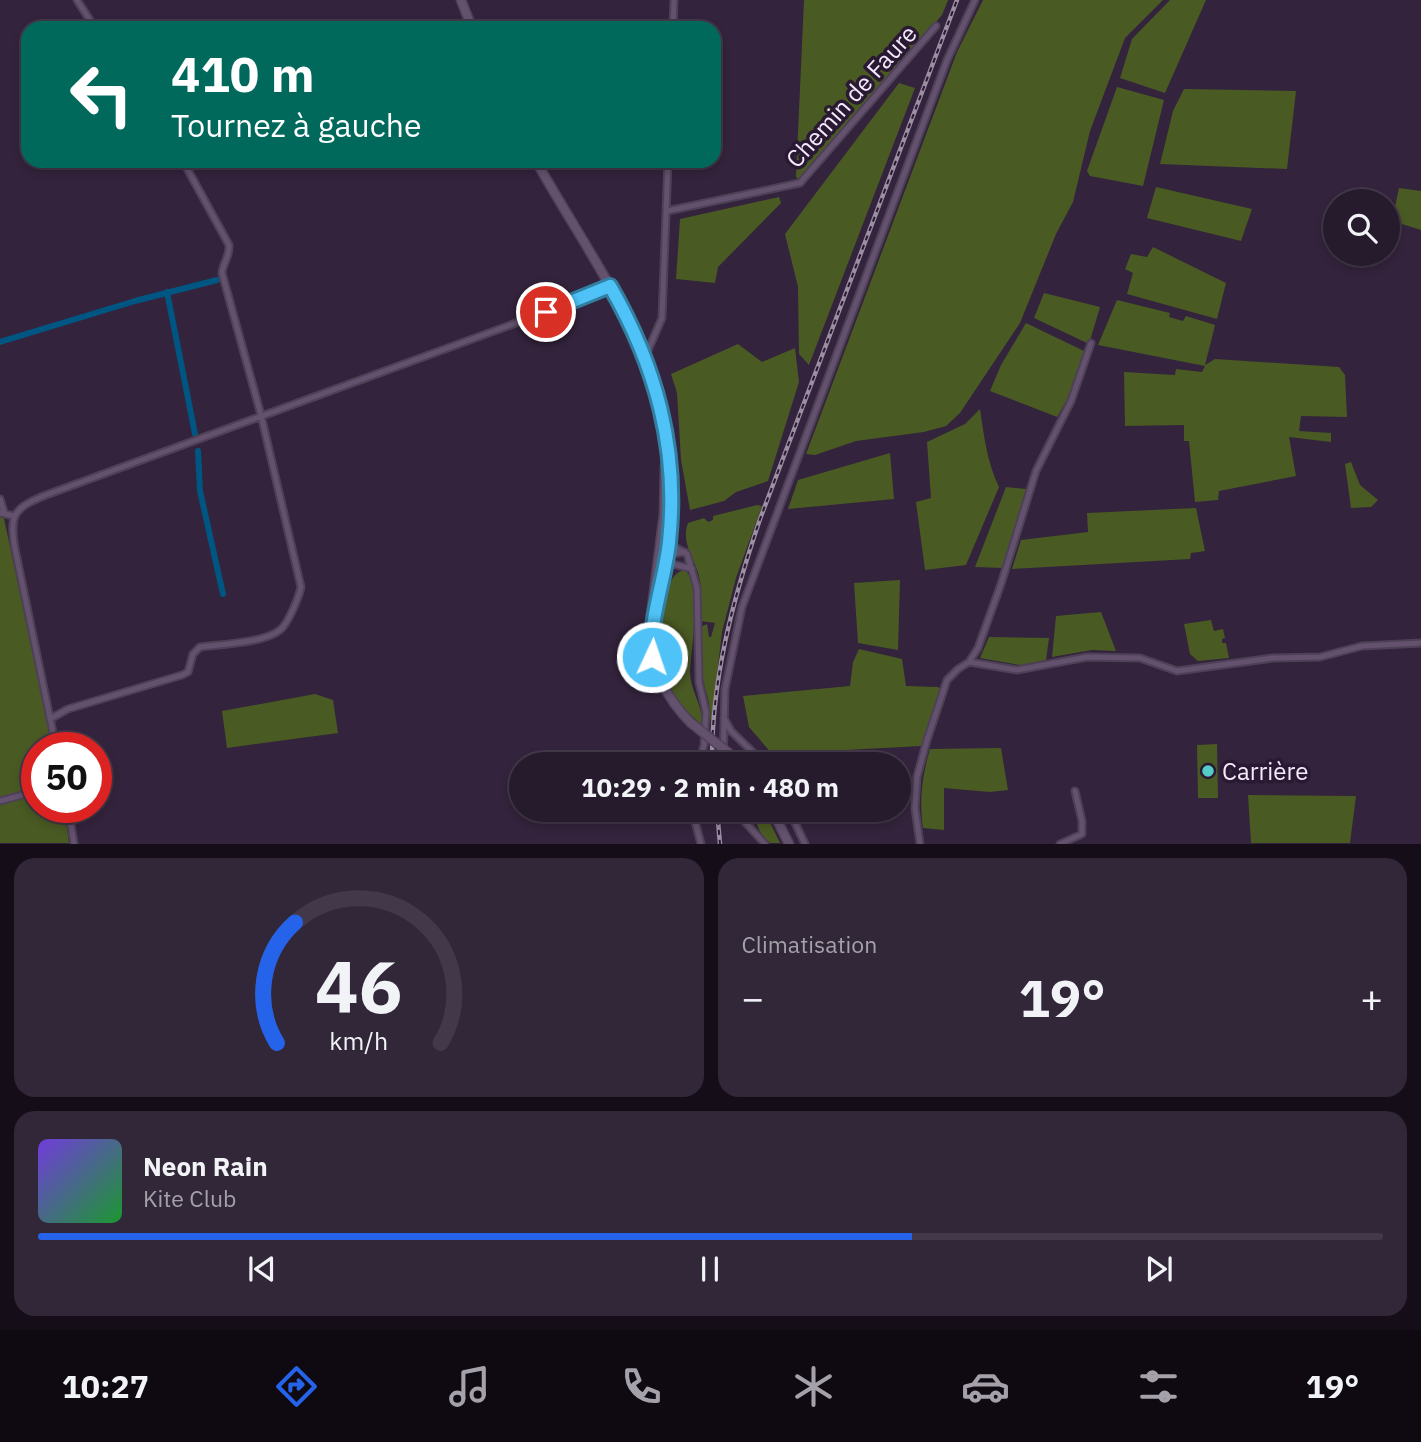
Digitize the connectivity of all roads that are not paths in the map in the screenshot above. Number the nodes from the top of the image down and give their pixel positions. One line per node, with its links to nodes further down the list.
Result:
1 (78, 0): 5 (street)
2 (461, 0): 6 (main road)
3 (674, 0): 7 (street)
4 (975, 0): 27 (street)
5 (91, 21)
6 (469, 21)
7 (673, 21)
8 (936, 26): 12 (street, Chemin de Faure)
9 (187, 168): 16 (street)
10 (540, 168): 13 (main road)
11 (668, 168): 12 (street)
12 (667, 211): 15 (street)
13 (610, 286): 15 (main road); 16 (street)
14 (1091, 343): 26 (street)
15 (646, 355): 17 (main road)
16 (261, 415): 20 (street); 28 (street)
17 (665, 429): 21 (main road); 23 (main road)
18 (0, 499): 19 (street)
19 (2, 512): 20 (street)
20 (14, 516): 28 (street)
21 (669, 544): 22 (street); 23 (main road)
22 (685, 552): 23 (street); 24 (street)
23 (663, 559): 24 (street); 32 (main road, bridge)
24 (692, 569): 30 (street)
25 (1421, 643): 26 (street)
26 (969, 662): 47 (street)
27 (724, 718): 31 (street); 33 (street)
28 (50, 719): 29 (street)
29 (53, 732)
30 (702, 752)
31 (720, 752)
32 (728, 752)
33 (753, 752)
34 (1075, 792): 48 (street)
35 (21, 795): 36 (street)
36 (0, 801)
37 (695, 822): 43 (street)
38 (745, 822): 44 (street)
39 (778, 822): 45 (main road)
40 (795, 822): 46 (street)
41 (71, 823): 42 (street)
42 (74, 844)
43 (701, 844)
44 (765, 844)
45 (789, 844)
46 (805, 844)
47 (920, 844)
48 (1060, 844)

